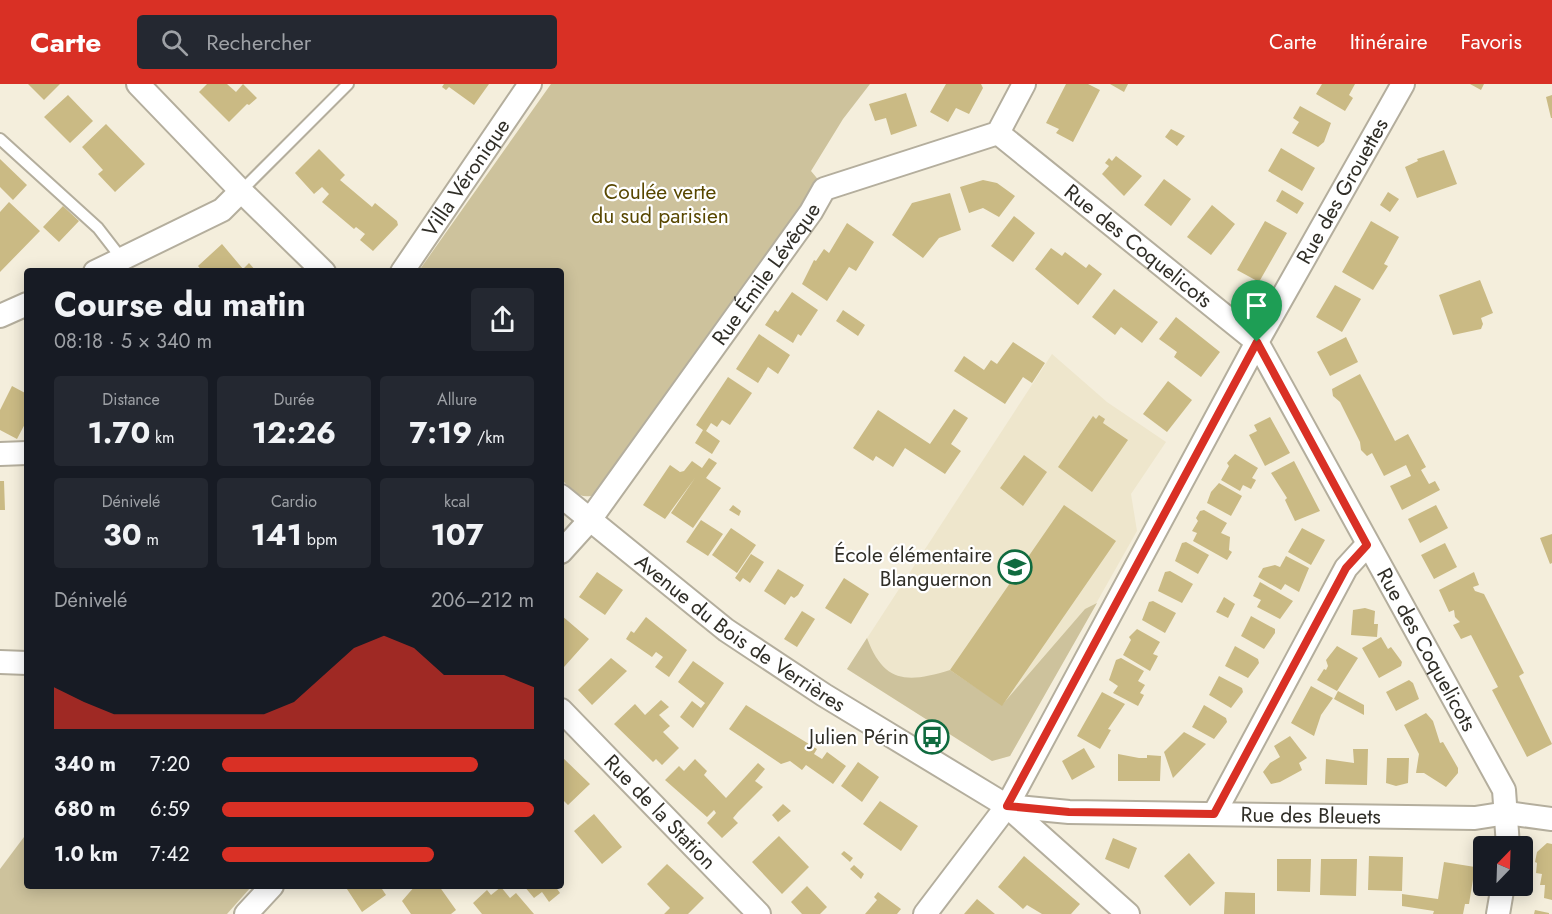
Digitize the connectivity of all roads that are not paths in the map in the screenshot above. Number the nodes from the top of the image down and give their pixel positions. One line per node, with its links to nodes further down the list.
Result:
1 (138, 84): 8 (street)
2 (348, 84): 8 (lane)
3 (530, 84): 12 (street, Villa Véronique)
4 (1024, 84): 6 (street)
5 (1403, 84): 15 (street, Rue des Grouettes)
6 (998, 133): 15 (street, Rue des Coquelicots); 19 (street, Rue Émile Lévêque)
7 (0, 139): 9 (lane)
8 (241, 191): 9 (street); 11 (street)
9 (122, 259): 10 (street)
10 (104, 268)
11 (320, 268)
12 (405, 268)
13 (24, 306): 14 (street)
14 (1, 318)
15 (1257, 342): 20 (street, Rue des Coquelicots); 25 (street, Rue des Grouettes)
16 (24, 453): 17 (street)
17 (0, 454)
18 (564, 499): 19 (street, Avenue du Bois de Verrières)
19 (589, 521): 21 (street, Rue Émile Lévêque); 25 (street, Avenue du Bois de Verrières)
20 (1367, 545): 26 (street, Rue des Coquelicots); 27 (street)
21 (564, 549)
22 (0, 662): 23 (street)
23 (24, 663)
24 (564, 713): 33 (street, Rue de la Station)
25 (1007, 806): 27 (street, Rue des Bleuets); 34 (street, Rue des Grouettes); 35 (street, Avenue du Bois de Verrières)
26 (1507, 813): 27 (street, Rue des Bleuets); 28 (street, Rue des Bleuets); 29 (street, Rue des Coquelicots)
27 (1214, 814)
28 (1552, 819)
29 (1508, 836)
30 (269, 889): 32 (street)
31 (1501, 896): 36 (street)
32 (246, 914)
33 (759, 914)
34 (925, 914)
35 (1128, 914)
36 (1498, 914)

